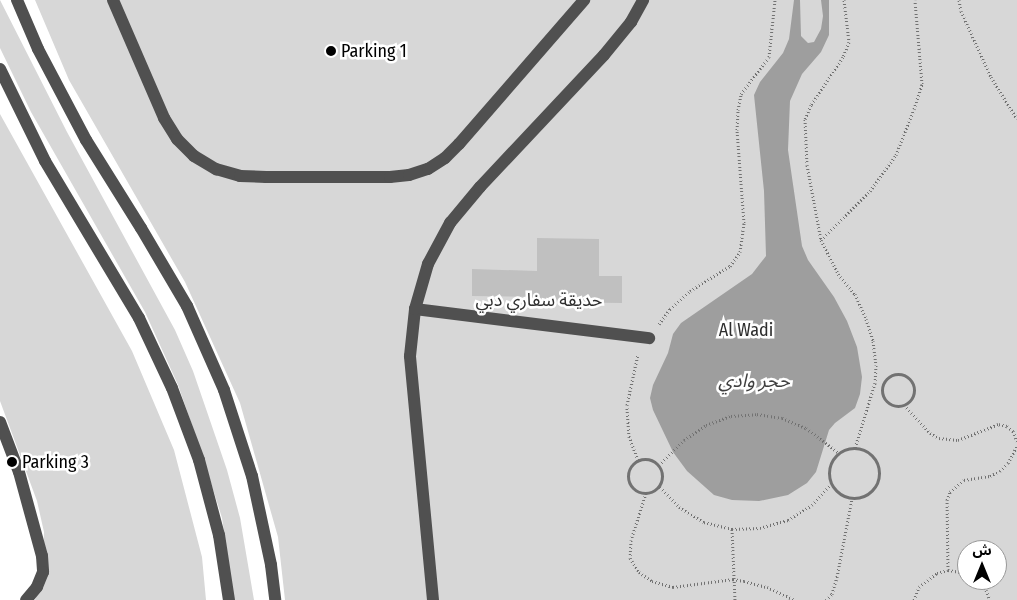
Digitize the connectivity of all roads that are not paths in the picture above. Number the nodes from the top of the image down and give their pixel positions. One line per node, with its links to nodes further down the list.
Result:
1 (17, 0): 11 (street)
2 (113, 0): 3 (street)
3 (584, 0)
4 (643, 0): 6 (street)
5 (1, 74): 10 (street)
6 (415, 309): 7 (street); 12 (street)
7 (649, 338)
8 (0, 422): 9 (street)
9 (26, 600)
10 (229, 600)
11 (275, 600)
12 (433, 600)

